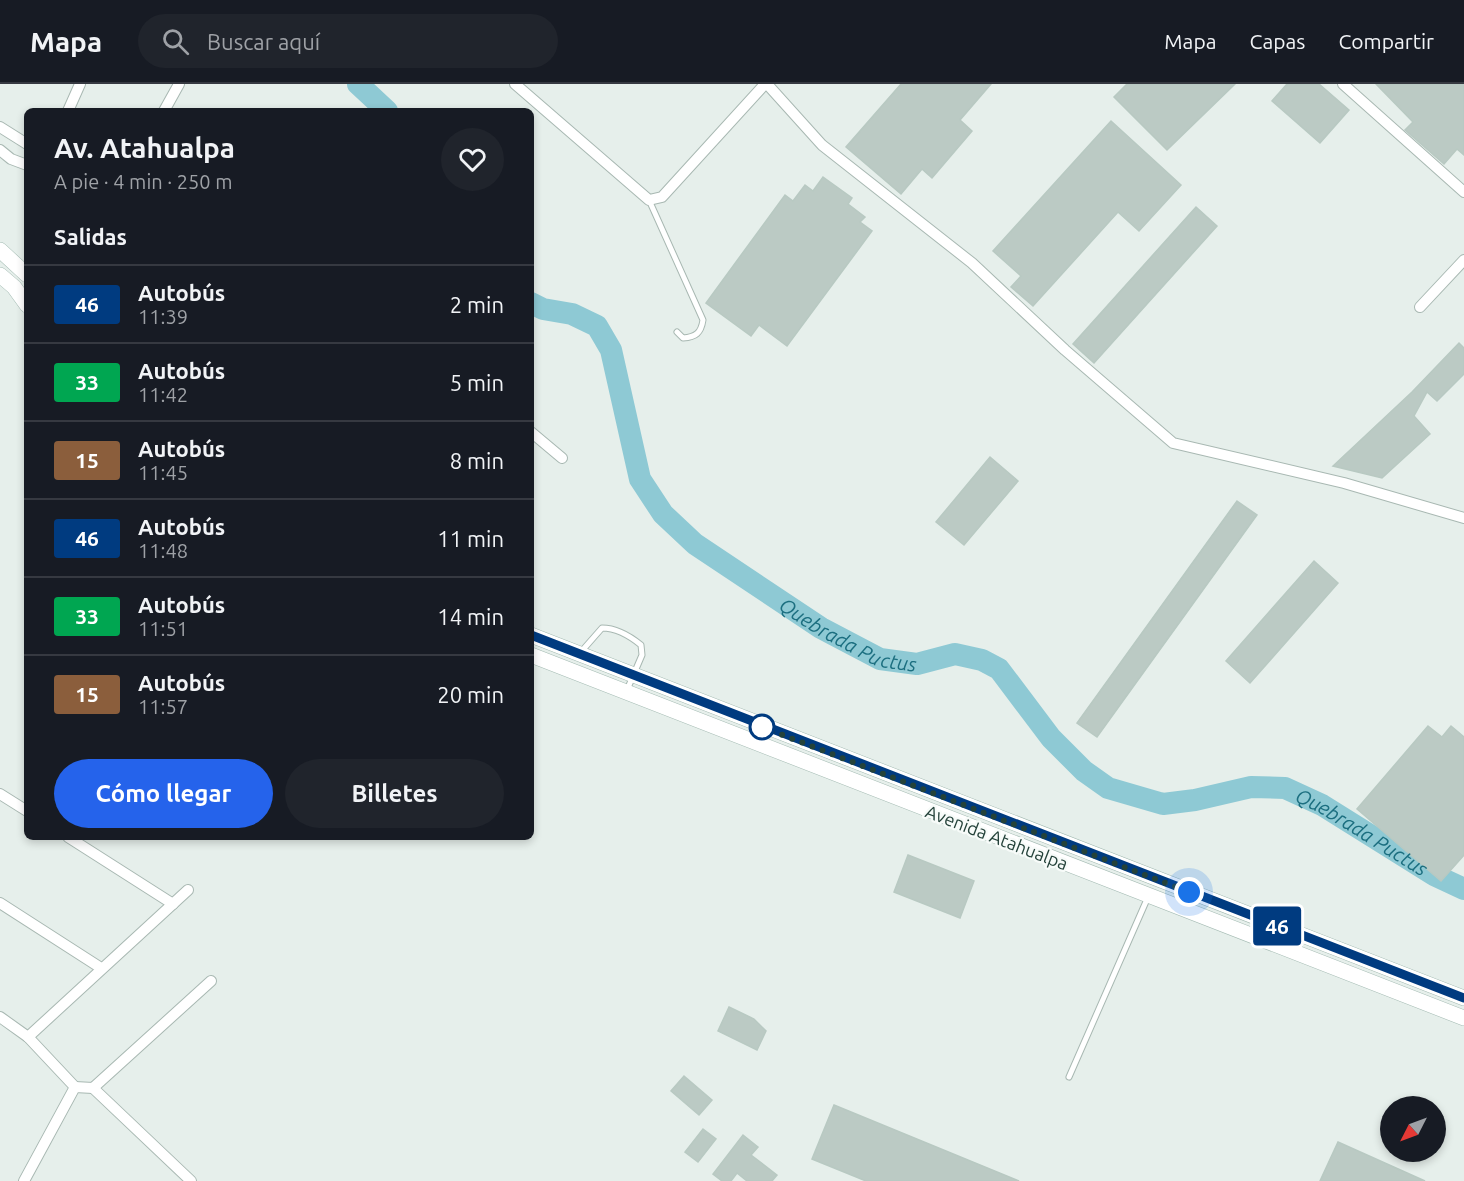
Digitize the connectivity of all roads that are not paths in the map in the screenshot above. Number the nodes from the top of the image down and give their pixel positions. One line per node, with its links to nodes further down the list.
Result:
1 (80, 84): 6 (street)
2 (179, 84): 7 (street)
3 (515, 84): 13 (street)
4 (766, 84): 13 (street); 23 (street)
5 (1343, 84): 12 (street)
6 (69, 108)
7 (166, 108)
8 (0, 127): 9 (street)
9 (24, 142)
10 (0, 150): 11 (street)
11 (24, 164)
12 (1464, 192)
13 (649, 200): 20 (lane)
14 (0, 250): 16 (main road)
15 (1464, 260): 19 (street)
16 (24, 272)
17 (0, 275): 18 (main road)
18 (24, 301)
19 (1420, 307)
20 (677, 332)
21 (534, 435): 22 (street)
22 (562, 458)
23 (1464, 518)
24 (534, 636): 25 (main road, Avenida Atahualpa)
25 (573, 652): 27 (main road); 28 (main road, Avenida Atahualpa); 28 (lane)
26 (534, 656): 27 (main road, Avenida Atahualpa)
27 (561, 667): 29 (main road, Avenida Atahualpa)
28 (633, 676): 29 (lane); 30 (main road, Avenida Atahualpa)
29 (626, 693): 31 (main road, Avenida Atahualpa)
30 (754, 723): 31 (main road); 32 (main road, Avenida Atahualpa)
31 (747, 741): 34 (main road, Avenida Atahualpa)
32 (915, 786): 34 (main road); 41 (main road, Avenida Atahualpa)
33 (0, 794): 35 (street)
34 (908, 803): 38 (main road, Avenida Atahualpa)
35 (24, 809)
36 (73, 840): 40 (street)
37 (188, 890): 40 (street)
38 (1149, 896): 42 (main road, Avenida Atahualpa); 49 (lane)
39 (0, 903): 43 (street)
40 (172, 904): 43 (street)
41 (1232, 908): 42 (main road); 45 (main road, Avenida Atahualpa)
42 (1224, 925): 47 (main road, Avenida Atahualpa)
43 (101, 968): 48 (street)
44 (211, 981): 51 (street)
45 (1464, 998)
46 (0, 1017): 48 (street)
47 (1464, 1018)
48 (28, 1037): 50 (street)
49 (1069, 1077)
50 (75, 1087): 51 (street); 52 (street)
51 (93, 1088): 53 (street)
52 (24, 1181)
53 (191, 1181)

